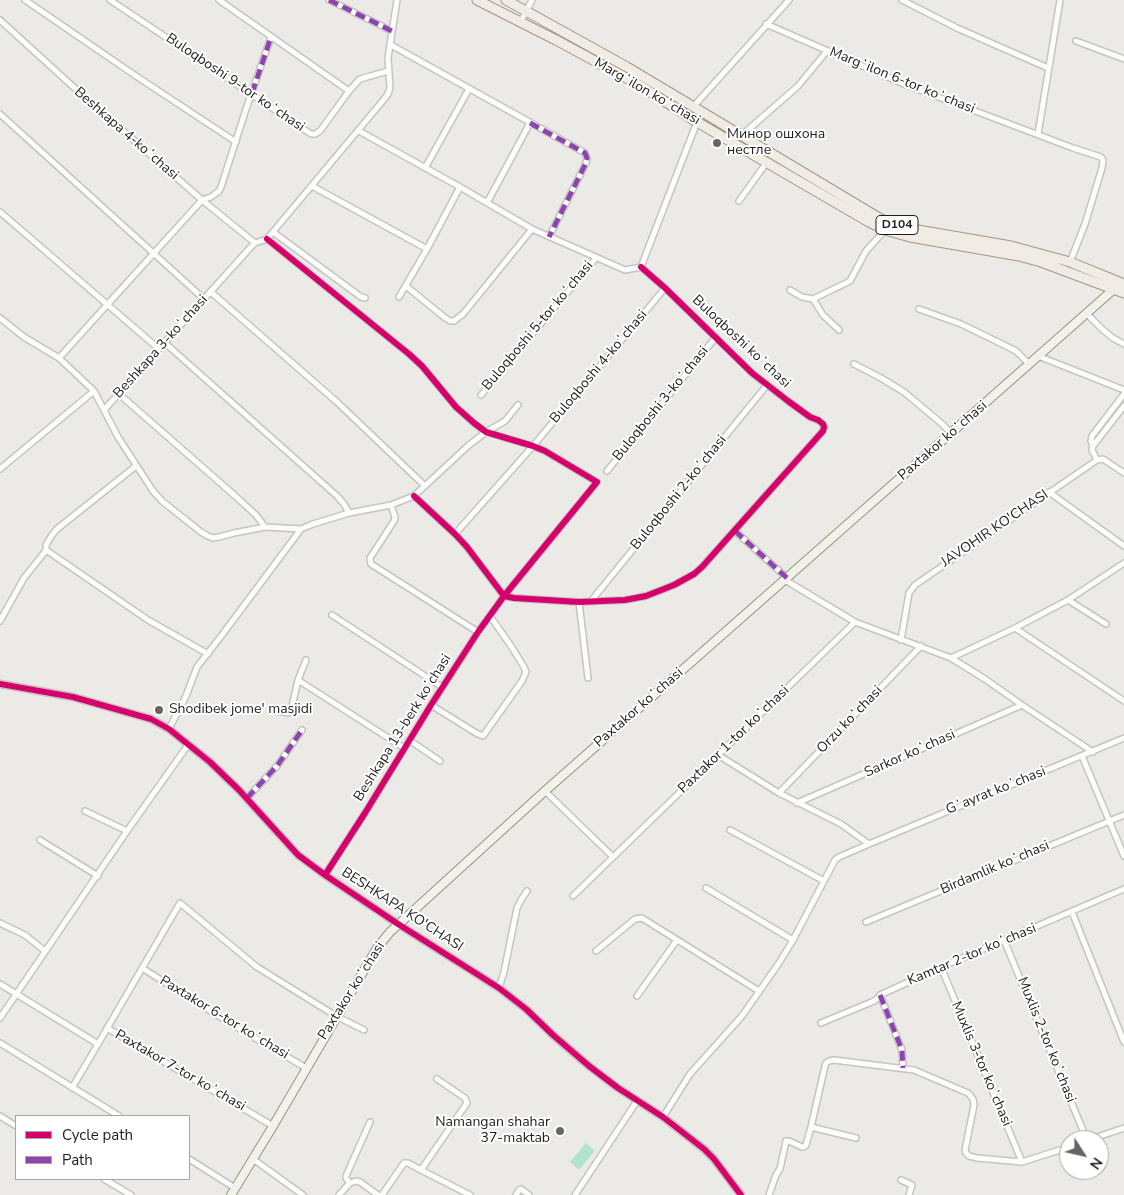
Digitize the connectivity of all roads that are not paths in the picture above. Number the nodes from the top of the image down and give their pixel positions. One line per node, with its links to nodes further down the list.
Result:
1 (25, 0): 34 (street)
2 (110, 0): 26 (street, Buloqboshi 9-tor koʻchasi)
3 (219, 0): 17 (street)
4 (329, 0): 16 (street)
5 (397, 0): 16 (street)
6 (477, 0): 14 (main road, Margʻilon koʻchasi / D104)
7 (506, 0): 12 (main road, Margʻilon koʻchasi / D104)
8 (532, 0): 12 (street)
9 (789, 0): 15 (street)
10 (902, 0): 22 (street)
11 (1060, 0): 22 (street)
12 (526, 10): 14 (street); 27 (main road, Margʻilon koʻchasi / D104)
13 (0, 20): 39 (street, Beshkapa 4-koʻchasi)
14 (520, 23): 29 (main road, Margʻilon koʻchasi / D104)
15 (766, 24): 20 (street, Margʻilon 6-tor koʻchasi); 27 (street)
16 (392, 31): 19 (street)
17 (271, 37): 25 (street); 26 (street)
18 (1076, 41): 21 (street)
19 (391, 45): 23 (street); 24 (street)
20 (827, 51): 32 (street, Margʻilon 6-tor koʻchasi); 33 (street)
21 (1124, 59)
22 (1048, 68): 32 (street)
23 (388, 71): 25 (street); 31 (street)
24 (469, 89): 30 (street); 36 (street)
25 (349, 91): 26 (street, Buloqboshi 9-tor koʻchasi)
26 (252, 93): 34 (street)
27 (693, 107): 33 (main road, Margʻilon koʻchasi / D104)
28 (0, 114): 50 (street)
29 (697, 122): 35 (main road, Margʻilon koʻchasi / D104); 53 (street)
30 (530, 124): 41 (street); 46 (street)
31 (359, 131): 36 (street); 37 (street)
32 (1038, 134): 52 (street, Margʻilon 6-tor koʻchasi)
33 (742, 136): 52 (main road, Margʻilon koʻchasi / D104)
34 (236, 142): 39 (street)
35 (766, 162): 40 (street); 44 (main road, Margʻilon koʻchasi / D104)
36 (425, 168): 38 (street)
37 (312, 186): 45 (street); 49 (street)
38 (460, 187): 41 (street); 49 (street)
39 (202, 200): 48 (street, Beshkapa 4-koʻchasi); 50 (street)
40 (739, 201)
41 (487, 203): 43 (street)
42 (0, 212): 64 (street)
43 (532, 229): 46 (street); 55 (street)
44 (884, 230): 54 (main road, Margʻilon koʻchasi / D104); 63 (street)
45 (273, 232): 47 (street); 61 (street)
46 (549, 237): 51 (street)
47 (267, 239): 48 (street, Beshkapa 3-koʻchasi); 85 (street)
48 (255, 243): 58 (street, Beshkapa 3-koʻchasi)
49 (427, 249): 55 (street)
50 (154, 254): 62 (street); 64 (street)
51 (596, 258): 53 (street); 81 (street, Buloqboshi 5-tor koʻchasi)
52 (1070, 262): 54 (main road, Margʻilon koʻchasi / D104)
53 (641, 267): 56 (street, Buloqboshi koʻchasi)
54 (1119, 285): 59 (main road, Margʻilon koʻchasi / D104); 66 (main road, Paxtakor koʻchasi)
55 (406, 286): 60 (street)
56 (665, 288): 69 (street, Buloqboshi koʻchasi); 87 (street, Buloqboshi 4-koʻchasi)
57 (790, 290): 63 (street)
58 (211, 292): 62 (street, Beshkapa 3-koʻchasi); 94 (street)
59 (1124, 293)
60 (400, 297)
61 (365, 298)
62 (204, 299): 70 (street, Beshkapa 3-koʻchasi)
63 (813, 299): 68 (street)
64 (108, 304): 72 (street); 74 (street)
65 (919, 309): 76 (street)
66 (1086, 313): 71 (street); 73 (main road, Paxtakor koʻchasi)
67 (0, 318): 74 (street)
68 (839, 330)
69 (716, 337): 77 (street, Buloqboshi koʻchasi); 92 (street, Buloqboshi 3-koʻchasi)
70 (165, 343): 72 (street, Beshkapa 3-koʻchasi); 98 (street)
71 (1124, 344)
72 (159, 349): 80 (street, Beshkapa 3-koʻchasi)
73 (1038, 356): 76 (main road, Paxtakor koʻchasi); 79 (street)
74 (59, 358): 78 (street)
75 (854, 364): 86 (street)
76 (1029, 364): 86 (main road, Paxtakor koʻchasi)
77 (767, 385): 101 (street, Buloqboshi koʻchasi); 110 (street, Buloqboshi 2-koʻchasi)
78 (94, 391): 84 (street); 91 (street)
79 (1124, 392): 88 (street)
80 (119, 394): 84 (street, Beshkapa 3-koʻchasi); 99 (street)
81 (481, 395)
82 (518, 405): 85 (street, Beshkapa 3-koʻchasi)
83 (1124, 406): 88 (street)
84 (104, 410): 90 (street, Beshkapa 3-koʻchasi)
85 (486, 432): 87 (street); 94 (street, Beshkapa 3-koʻchasi)
86 (951, 433): 107 (main road, Paxtakor koʻchasi)
87 (533, 446): 102 (street, Buloqboshi 4-koʻchasi); 108 (street, Beshkapa 13-berk koʼchasi)
88 (1093, 446): 89 (street)
89 (1097, 460): 93 (street); 95 (street, JAVOHIR KO'CHASI)
90 (136, 466): 99 (street, Beshkapa 3-koʻchasi); 104 (street)
91 (0, 470)
92 (607, 471)
93 (1124, 473)
94 (426, 486): 96 (street, Beshkapa 3-koʻchasi)
95 (1049, 492): 103 (street); 119 (street, JAVOHIR KO'CHASI)
96 (414, 496): 97 (street, Beshkapa 3-koʻchasi); 102 (street)
97 (391, 504): 98 (street, Beshkapa 3-koʻchasi); 118 (street)
98 (349, 514): 100 (street, Beshkapa 3-koʻchasi)
99 (265, 527): 100 (street, Beshkapa 3-koʻchasi)
100 (302, 529): 121 (street)
101 (735, 531): 107 (street); 110 (street)
102 (455, 534): 108 (street)
103 (1124, 546)
104 (46, 550): 114 (street); 121 (street)
105 (1124, 563): 106 (street)
106 (1121, 569): 109 (street)
107 (786, 579): 115 (street); 142 (main road, Paxtakor koʻchasi)
108 (504, 596): 111 (street); 113 (street, Beshkapa 13-berk koʼchasi)
109 (1068, 600): 116 (street); 117 (street)
110 (591, 601): 111 (street)
111 (579, 602): 124 (street)
112 (332, 615): 127 (street, Beshkapa 13-berk koʼchasi)
113 (490, 616): 118 (street, Beshkapa 13-berk koʼchasi); 129 (street, Beshkapa 13-berk koʼchasi)
114 (0, 622)
115 (855, 622): 119 (street); 139 (street, Paxtakor 1-tor koʻchasi)
116 (1106, 624)
117 (1015, 628): 122 (street); 128 (street)
118 (478, 632): 127 (street, Beshkapa 13-berk koʼchasi)
119 (901, 640): 120 (street)
120 (921, 646): 122 (street); 143 (street, Orzu koʻchasi)
121 (208, 654): 132 (street)
122 (952, 658): 130 (street)
123 (306, 660): 125 (street)
124 (588, 678)
125 (298, 680): 131 (street); 137 (street, Beshkapa 13-berk koʼchasi)
126 (0, 684): 132 (street, BESHKAPA KO'CHASI)
127 (442, 688): 129 (street, Beshkapa 13-berk koʼchasi)
128 (1124, 701)
129 (431, 705): 135 (street, Beshkapa 13-berk koʼchasi)
130 (1022, 705): 138 (street); 145 (street, Sarkor koʻchasi)
131 (272, 710)
132 (169, 729): 136 (street, BESHKAPA KO'CHASI)
133 (302, 730): 144 (street)
134 (1124, 738): 138 (street, Gʻayrat koʻchasi)
135 (409, 740): 137 (street, Beshkapa 13-berk koʼchasi); 141 (street, Beshkapa 13-berk koʼchasi)
136 (188, 744): 144 (street, BESHKAPA KO'CHASI); 150 (street)
137 (404, 748): 155 (street, Beshkapa 13-berk koʼchasi)
138 (1093, 752): 140 (street, Gʻayrat koʻchasi)
139 (718, 755): 143 (street); 154 (street, Paxtakor 1-tor koʻchasi)
140 (1082, 756): 148 (street); 152 (street, Gʻayrat koʻchasi)
141 (440, 761)
142 (545, 791): 154 (street); 165 (main road, Paxtakor koʻchasi)
143 (778, 793): 145 (street)
144 (247, 798): 155 (street, BESHKAPA KO'CHASI)
145 (797, 803): 152 (street)
146 (85, 811): 150 (street)
147 (1124, 815): 148 (street, Birdamlik koʻchasi)
148 (1109, 821): 153 (street); 163 (street, Birdamlik koʻchasi)
149 (730, 830): 157 (street)
150 (128, 831): 156 (street)
151 (40, 840): 156 (street)
152 (868, 844): 157 (street, Gʻayrat koʻchasi)
153 (1124, 856)
154 (613, 857): 161 (street, Paxtakor 1-tor koʻchasi)
155 (325, 875): 165 (street, BESHKAPA KO'CHASI)
156 (98, 876): 170 (street)
157 (824, 881): 167 (street, Gʻayrat koʻchasi)
158 (706, 888): 167 (street)
159 (1124, 890): 162 (street, Kamtar 2-tor koʻchasi)
160 (527, 891): 174 (street)
161 (573, 896)
162 (1072, 912): 168 (street, Kamtar 2-tor koʻchasi); 184 (street)
163 (866, 922)
164 (0, 924): 170 (street)
165 (398, 924): 174 (street, BESHKAPA KO'CHASI); 179 (main road, Paxtakor koʻchasi)
166 (677, 940): 169 (street); 175 (street); 178 (street)
167 (793, 940): 175 (street, Gʻayrat koʻchasi)
168 (1004, 940): 171 (street, Kamtar 2-tor koʻchasi); 200 (street, Muxlis 2-tor koʻchasi)
169 (596, 951)
170 (46, 952): 176 (street)
171 (941, 967): 177 (street, Kamtar 2-tor koʻchasi); 206 (street, Muxlis 3-tor koʻchasi)
172 (142, 968): 179 (street); 182 (street); 187 (street, Paxtakor 6-tor koʻchasi)
173 (0, 984): 176 (street, Paxtakor 7-tor koʻchasi)
174 (498, 988): 191 (street, BESHKAPA KO'CHASI)
175 (759, 991): 194 (street, Gʻayrat koʻchasi)
176 (16, 994): 180 (street); 186 (street, Paxtakor 7-tor koʻchasi)
177 (880, 995): 181 (street, Kamtar 2-tor koʻchasi); 188 (street)
178 (637, 996)
179 (336, 1016): 183 (street); 187 (main road, Paxtakor koʻchasi)
180 (0, 1018)
181 (821, 1023)
182 (107, 1028): 186 (street, Paxtakor 7-tor koʻchasi); 197 (street, Paxtakor 7-tor koʻchasi)
183 (364, 1030)
184 (1124, 1042)
185 (0, 1043): 190 (street)
186 (98, 1044): 190 (street)
187 (306, 1068): 197 (main road, Paxtakor koʻchasi)
188 (902, 1068): 198 (street); 206 (street)
189 (437, 1079): 207 (street)
190 (72, 1088): 192 (street)
191 (637, 1101): 194 (street, BESHKAPA KO'CHASI); 219 (street)
192 (117, 1115)
193 (0, 1116): 196 (street)
194 (664, 1117): 220 (street, BESHKAPA KO'CHASI)
195 (370, 1122): 210 (street)
196 (15, 1125)
197 (273, 1126): 204 (main road, Paxtakor koʻchasi)
198 (811, 1127): 202 (street); 221 (street)
199 (1124, 1128): 201 (street)
200 (1084, 1130)
201 (1109, 1133)
202 (856, 1138)
203 (1059, 1150): 206 (street)
204 (253, 1159): 211 (main road, Paxtakor koʻchasi); 213 (street)
205 (190, 1160): 211 (street)
206 (1022, 1162)
207 (421, 1170): 215 (street); 216 (street)
208 (106, 1180): 212 (street)
209 (901, 1180): 222 (street)
210 (350, 1183): 214 (street); 215 (street)
211 (233, 1191)
212 (131, 1195)
213 (303, 1195)
214 (340, 1195)
215 (380, 1195)
216 (470, 1195)
217 (516, 1195): 218 (street)
218 (530, 1195)
219 (575, 1195)
220 (741, 1195)
221 (769, 1195)
222 (909, 1195)

